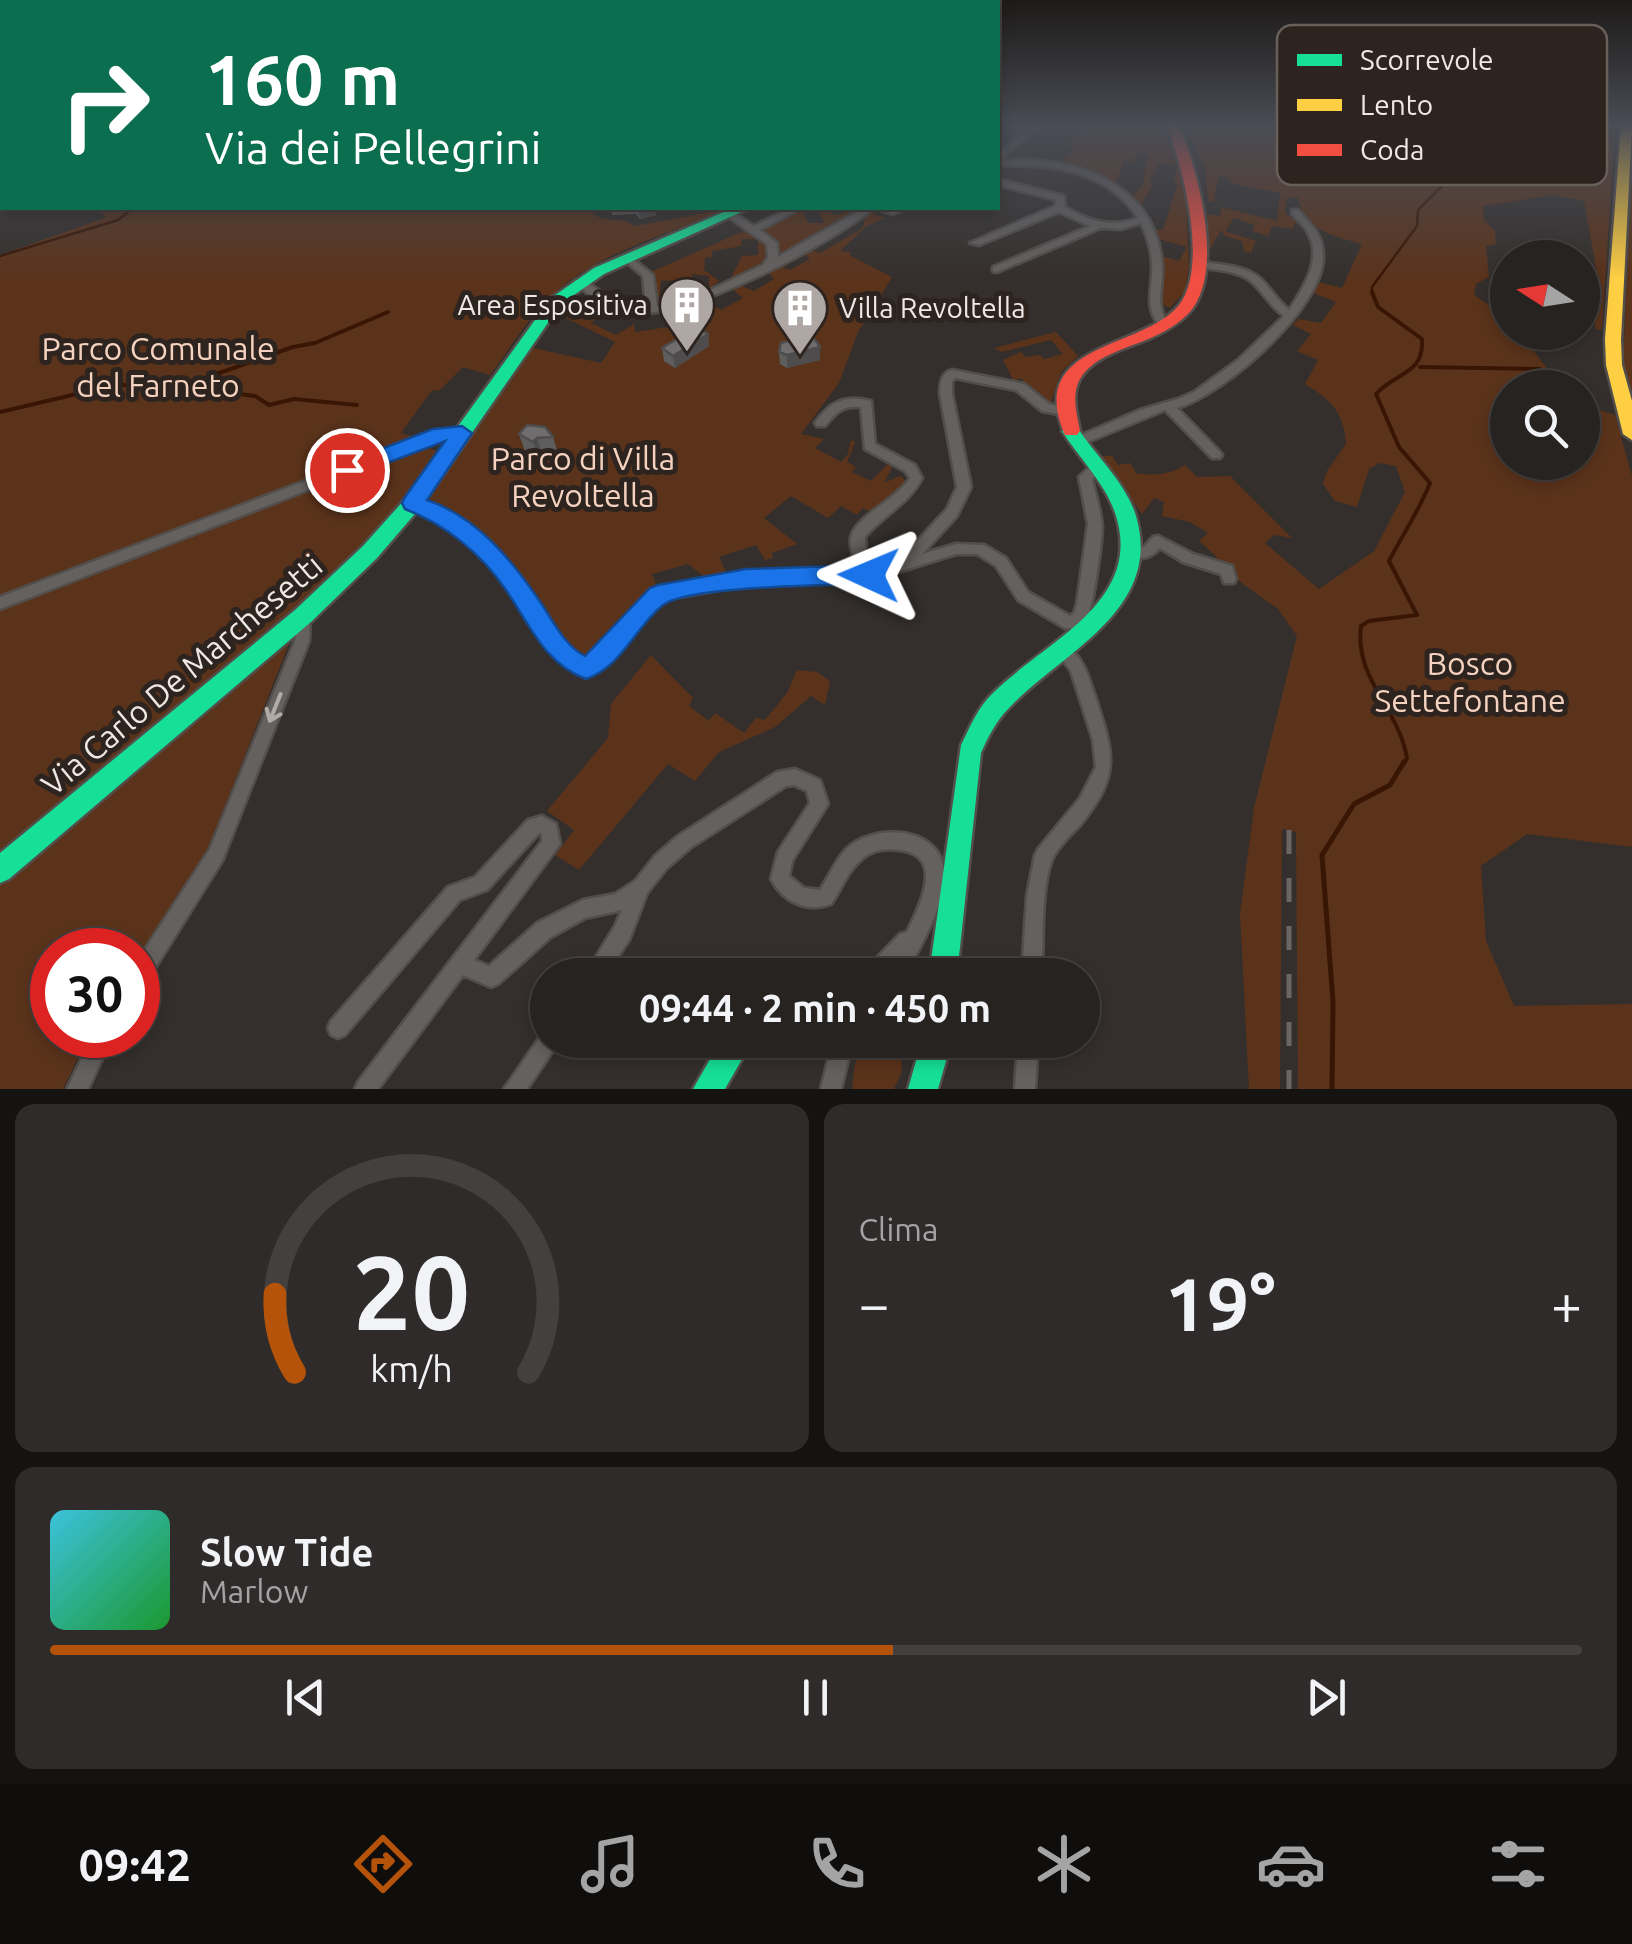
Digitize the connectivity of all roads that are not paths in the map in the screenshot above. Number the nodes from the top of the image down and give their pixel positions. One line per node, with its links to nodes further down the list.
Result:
1 (1098, 177): 10 (street)
2 (1192, 177): 16 (main road)
3 (1624, 177): 25 (main road)
4 (1000, 183): 5 (street)
5 (1060, 208): 11 (street); 13 (street)
6 (792, 210): 12 (street)
7 (866, 210): 15 (street)
8 (736, 211): 12 (street); 14 (main road, Via Carlo De Marchesetti)
9 (1295, 212): 20 (street)
10 (1143, 220): 11 (street); 21 (street)
11 (1098, 226): 17 (street)
12 (753, 230): 15 (street)
13 (976, 243)
14 (628, 258): 18 (main road, Via Carlo De Marchesetti); 19 (street)
15 (767, 264): 19 (street)
16 (1198, 264): 20 (street); 21 (main road)
17 (997, 269)
18 (579, 282): 19 (street); 26 (main road, Via Carlo De Marchesetti)
19 (652, 310)
20 (1292, 316): 22 (street)
21 (1163, 324): 23 (main road)
22 (1168, 407): 27 (street); 28 (street)
23 (1064, 411): 27 (main road); 32 (street)
24 (821, 423): 33 (street)
25 (1632, 434)
26 (458, 439): 30 (main road, Via Carlo De Marchesetti); 35 (street)
27 (1076, 442): 29 (main road)
28 (1216, 455)
29 (1097, 468): 31 (main road); 32 (street)
30 (412, 503): 33 (street); 36 (main road, Via Carlo De Marchesetti)
31 (1131, 552): 34 (street); 37 (main road)
32 (903, 566): 33 (street)
33 (869, 575)
34 (1229, 578)
35 (0, 603)
36 (303, 616): 38 (main road, Via Carlo De Marchesetti); 41 (street, one-way to 41)
37 (1064, 650): 45 (main road); 46 (street)
38 (0, 870)
39 (641, 887): 40 (street); 42 (street); 47 (street)
40 (914, 933): 43 (street); 44 (street)
41 (160, 943)
42 (606, 958)
43 (890, 958)
44 (903, 958)
45 (946, 958)
46 (1033, 958)
47 (460, 964): 48 (street); 56 (street)
48 (338, 1028)
49 (92, 1058): 55 (street)
50 (537, 1058): 57 (street)
51 (727, 1058): 58 (main road)
52 (839, 1058): 59 (street)
53 (930, 1058): 60 (main road)
54 (1027, 1058): 61 (street)
55 (77, 1089)
56 (365, 1089)
57 (514, 1089)
58 (708, 1089)
59 (831, 1089)
60 (923, 1089)
61 (1025, 1089)

